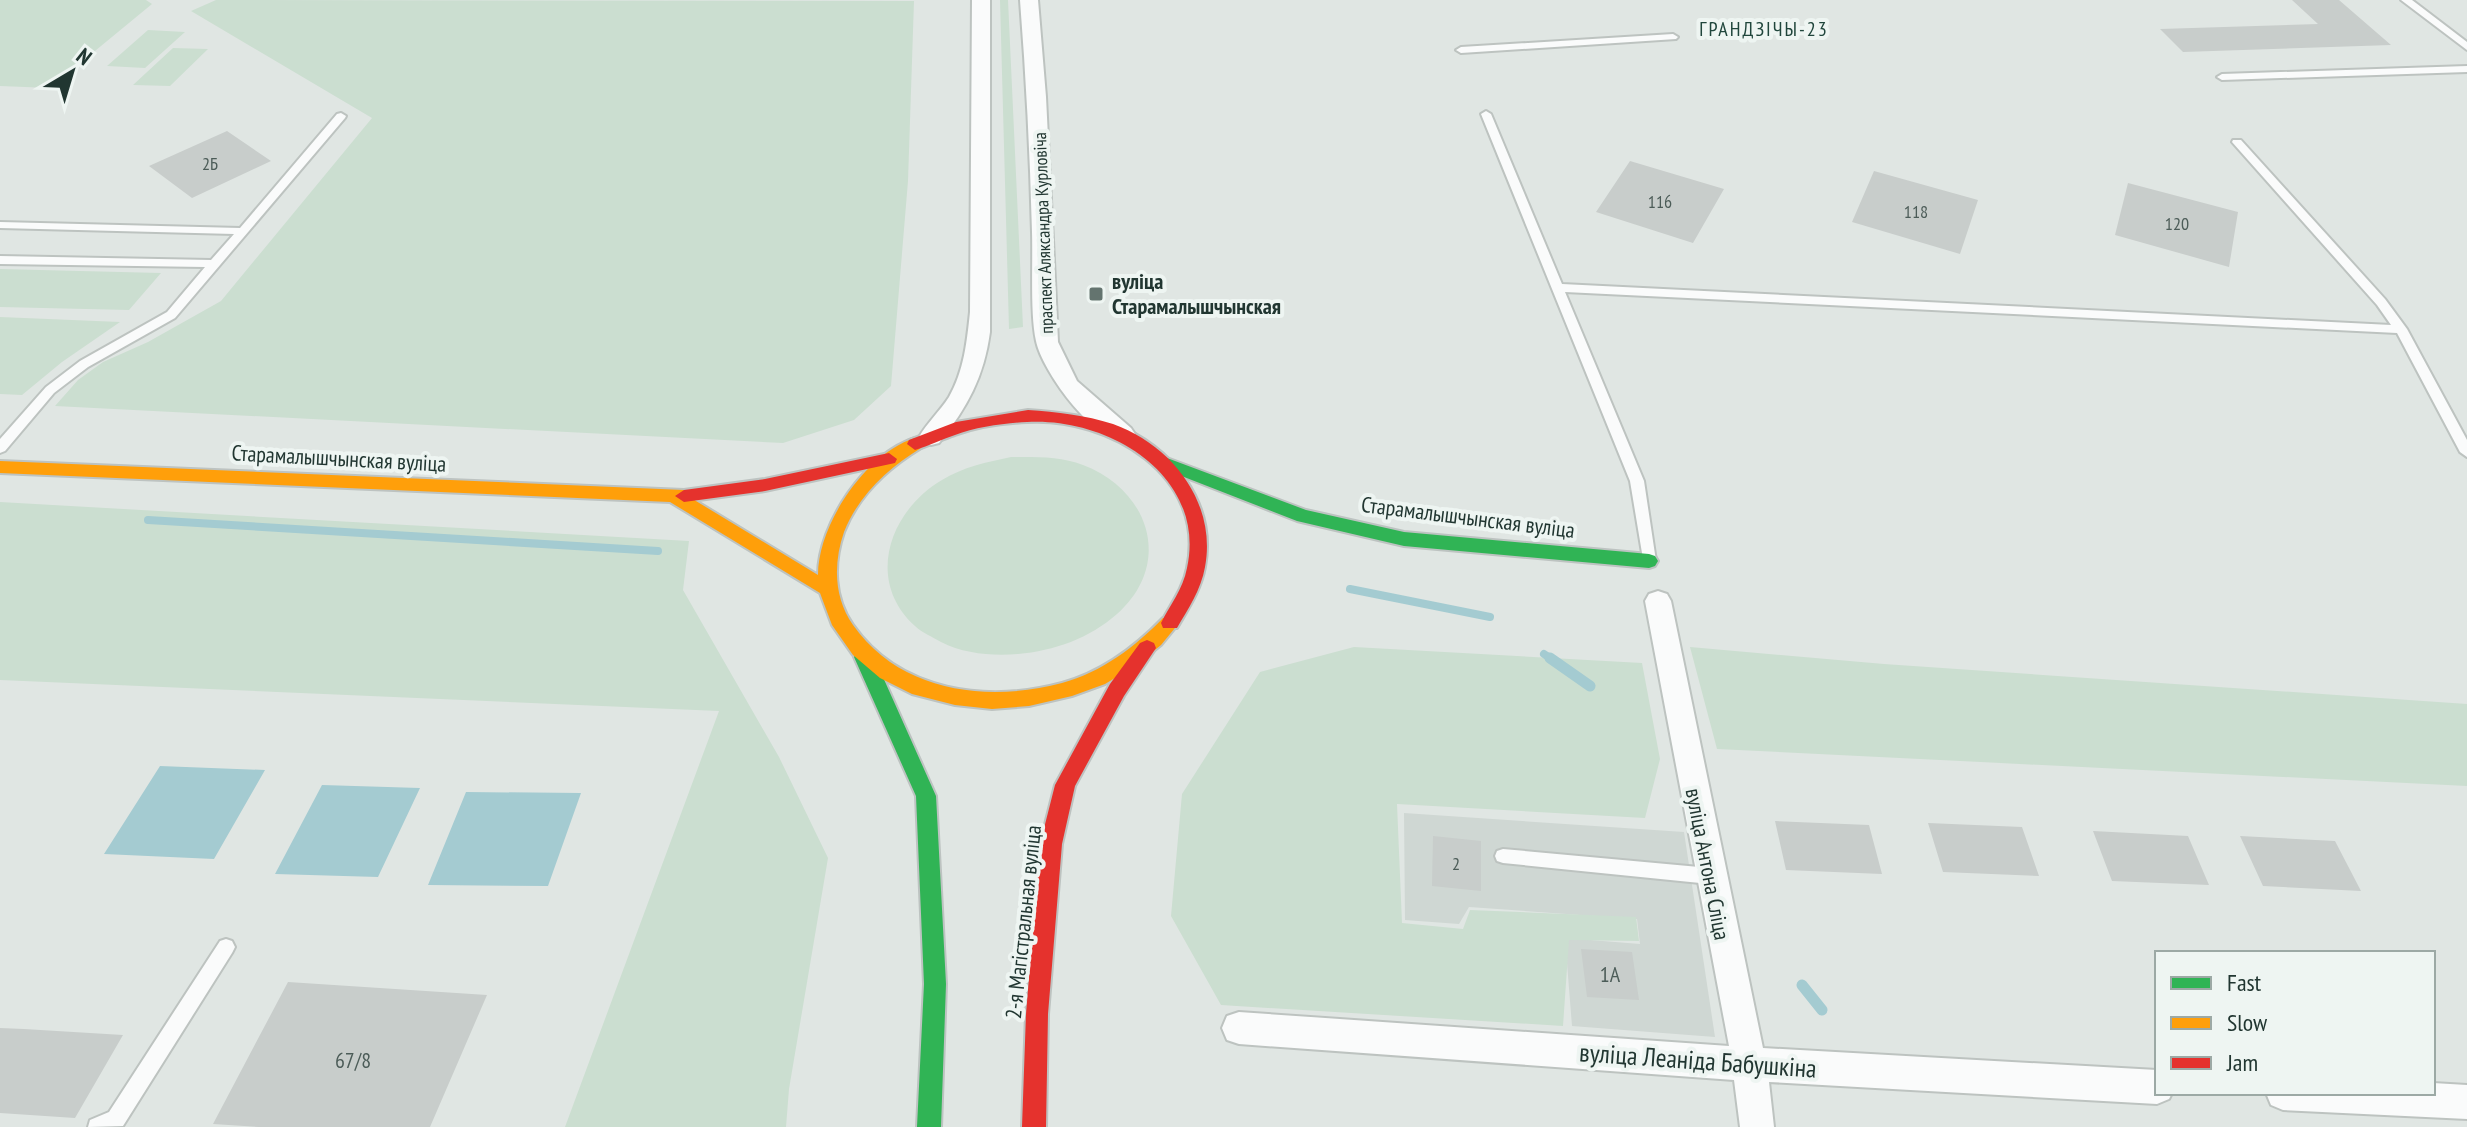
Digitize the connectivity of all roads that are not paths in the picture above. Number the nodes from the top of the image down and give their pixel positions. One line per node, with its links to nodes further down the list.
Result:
1 (981, 0): 19 (street)
2 (1029, 0): 18 (street, праспект Аляксандра Курловіча)
3 (2406, 0): 5 (lane)
4 (1673, 37): 6 (lane)
5 (2467, 47)
6 (1461, 50)
7 (2467, 69): 8 (lane)
8 (2222, 77)
9 (1486, 114): 16 (lane)
10 (341, 116): 13 (lane)
11 (2237, 142): 17 (lane)
12 (0, 225): 13 (lane)
13 (242, 231): 15 (lane)
14 (0, 260): 15 (lane)
15 (213, 264): 20 (lane)
16 (1559, 288): 17 (lane); 26 (lane)
17 (2401, 329): 21 (lane)
18 (1125, 436): 19 (main road, Старамалышчынская вуліца); 23 (main road, Старамалышчынская вуліца)
19 (931, 437): 22 (main road, Старамалышчынская вуліца)
20 (0, 448)
21 (2467, 452)
22 (892, 458): 25 (main road, Старамалышчынская вуліца); 27 (main road, Старамалышчынская вуліца)
23 (1167, 464): 26 (main road, Старамалышчынская вуліца); 29 (main road, Старамалышчынская вуліца)
24 (0, 467): 25 (main road, Старамалышчынская вуліца)
25 (676, 497): 27 (main road, Старамалышчынская вуліца)
26 (1649, 561)
27 (826, 588): 30 (main road, Старамалышчынская вуліца)
28 (1658, 601): 32 (street, вуліца Антона Сліца)
29 (1147, 648): 30 (main road, Старамалышчынская вуліца); 41 (main road, 2-я Магістральная вуліца)
30 (864, 657): 40 (main road)
31 (1503, 856): 32 (lane)
32 (1710, 876): 35 (street, вуліца Антона Сліца)
33 (226, 947): 39 (lane)
34 (1239, 1028): 35 (street, вуліца Леаніда Бабушкіна)
35 (1749, 1063): 36 (street, вуліца Леаніда Бабушкіна); 42 (street, вуліца Антона Сліца)
36 (2155, 1087)
37 (2324, 1095): 38 (street)
38 (2467, 1102)
39 (97, 1127)
40 (929, 1127)
41 (1034, 1127)
42 (1757, 1127)

